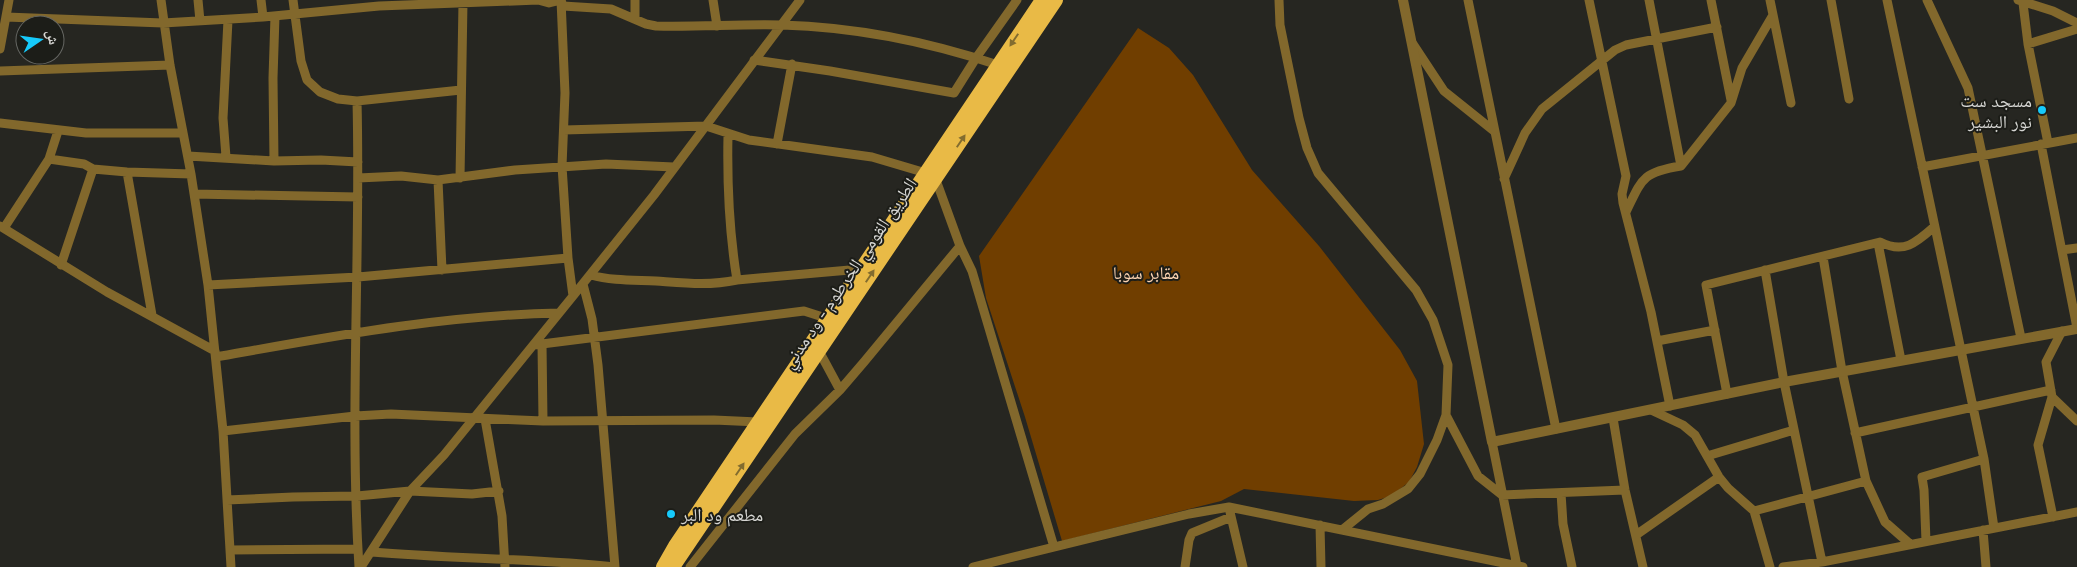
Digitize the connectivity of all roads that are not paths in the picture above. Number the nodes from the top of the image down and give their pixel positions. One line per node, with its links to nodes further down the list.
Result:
1 (9, 0): 32 (street)
2 (160, 0): 37 (street)
3 (198, 0): 36 (street)
4 (261, 0): 33 (street)
5 (293, 0): 29 (street)
6 (538, 0): 7 (street); 27 (street)
7 (561, 0): 34 (street); 61 (street)
8 (634, 0): 34 (street)
9 (713, 0): 40 (street)
10 (800, 0): 39 (street)
11 (1015, 0): 47 (street)
12 (1042, 0): 51 (highway, one-way to 51)
13 (1056, 0): 82 (highway, الطريق القومي الخرطوم - ود مدني, one-way to 13)
14 (1279, 0): 131 (street)
15 (1403, 0): 43 (street)
16 (1468, 0): 63 (street)
17 (1589, 0): 49 (street)
18 (1649, 0): 44 (street)
19 (1711, 0): 41 (street)
20 (1770, 0): 30 (street)
21 (1831, 0): 55 (street)
22 (1887, 0): 78 (street)
23 (1927, 0): 70 (street)
24 (453, 1): 26 (street); 27 (street)
25 (2020, 1): 38 (street); 45 (street)
26 (406, 2): 28 (street)
27 (463, 2): 54 (street)
28 (347, 4): 29 (street)
29 (294, 14): 31 (street); 56 (street)
30 (1773, 15): 57 (street); 58 (street)
31 (275, 16): 33 (street); 73 (street)
32 (6, 17): 37 (street); 46 (street)
33 (263, 17): 35 (street)
34 (635, 19): 40 (street)
35 (228, 20): 36 (street); 71 (street)
36 (200, 21): 37 (street)
37 (163, 23): 52 (street)
38 (2077, 23)
39 (781, 25): 40 (street); 47 (street); 48 (street)
40 (717, 26)
41 (1717, 27): 44 (street); 57 (street)
42 (2077, 29): 45 (street)
43 (1411, 39): 63 (street); 144 (street)
44 (1657, 40): 49 (street); 76 (street)
45 (2028, 44): 68 (street)
46 (0, 49)
47 (976, 58): 50 (street); 51 (street)
48 (754, 60): 50 (street); 60 (street)
49 (1601, 62): 85 (street); 89 (street)
50 (792, 64): 67 (street)
51 (998, 65): 82 (highway)
52 (170, 66): 53 (street); 64 (street)
53 (0, 71)
54 (462, 90): 56 (street); 84 (street)
55 (1849, 99)
56 (357, 101): 74 (street)
57 (1731, 103): 76 (street)
58 (1791, 103)
59 (0, 123): 62 (street)
60 (706, 126): 61 (street); 65 (street); 77 (street)
61 (564, 130): 75 (street)
62 (58, 131): 64 (street); 72 (street)
63 (1494, 131): 85 (street)
64 (183, 133): 69 (street)
65 (728, 135): 67 (street); 104 (street)
66 (2077, 138): 68 (street)
67 (777, 144): 82 (street)
68 (2044, 144): 70 (street); 95 (street)
69 (188, 156): 71 (street); 81 (street)
70 (1982, 156): 78 (street); 116 (street)
71 (226, 157): 73 (street)
72 (50, 159): 79 (street); 90 (street)
73 (274, 161): 74 (street)
74 (358, 162): 83 (street)
75 (562, 166): 77 (street); 84 (street); 97 (street)
76 (1681, 166): 89 (street)
77 (674, 167): 102 (street)
78 (1922, 167): 91 (street)
79 (93, 168): 80 (street); 98 (street)
80 (127, 172): 81 (street); 109 (street)
81 (191, 174): 87 (street)
82 (931, 176): 93 (street); 99 (highway); 120 (highway, الطريق القومي الخرطوم - ود مدني, one-way to 82)
83 (358, 178): 86 (street); 88 (street)
84 (460, 178): 86 (street)
85 (1504, 179): 140 (street)
86 (438, 180): 100 (street)
87 (194, 194): 88 (street); 106 (street)
88 (358, 197): 103 (street)
89 (1626, 212): 117 (street)
90 (2, 227): 98 (street)
91 (1934, 227): 92 (street); 119 (street)
92 (1878, 243): 96 (street); 122 (street)
93 (960, 246): 125 (street); 169 (street)
94 (2077, 248): 95 (street)
95 (2062, 250): 111 (street)
96 (1823, 257): 101 (street); 123 (street)
97 (568, 258): 100 (street); 107 (street)
98 (61, 265): 109 (street)
99 (860, 269): 104 (street); 110 (highway)
100 (442, 270): 103 (street)
101 (1765, 270): 112 (street); 124 (street)
102 (590, 275): 104 (street); 105 (street)
103 (358, 277): 106 (street); 114 (street)
104 (737, 280)
105 (583, 284): 107 (street); 115 (street)
106 (208, 285): 121 (street)
107 (573, 296): 108 (street)
108 (559, 313): 114 (street); 118 (street)
109 (152, 315): 121 (street)
110 (829, 319): 115 (street); 139 (highway)
111 (2077, 328): 113 (street)
112 (1715, 330): 117 (street); 127 (street)
113 (2062, 331): 116 (street); 126 (street)
114 (356, 332): 121 (street); 132 (street)
115 (594, 336): 118 (street); 138 (street)
116 (2021, 338): 119 (street)
117 (1657, 341): 128 (street)
118 (538, 344): 133 (street); 136 (street)
119 (1960, 349): 122 (street); 129 (street)
120 (819, 351): 125 (street); 176 (highway, الطريق القومي الخرطوم - ود مدني, one-way to 120)
121 (215, 354): 142 (street)
122 (1901, 360): 123 (street)
123 (1842, 371): 124 (street); 143 (street)
124 (1784, 382): 127 (street); 141 (street)
125 (840, 390): 182 (street)
126 (2052, 393): 129 (street); 137 (street); 161 (street)
127 (1727, 394): 128 (street)
128 (1670, 406): 130 (street)
129 (1973, 408): 143 (street); 146 (street)
130 (1651, 410): 134 (street); 145 (street)
131 (1446, 415): 153 (street); 164 (street)
132 (355, 416): 133 (street); 142 (street); 154 (street)
133 (474, 418): 135 (street); 150 (street)
134 (1613, 418): 140 (street); 149 (street)
135 (485, 419): 136 (street); 151 (street)
136 (542, 421): 138 (street)
137 (2077, 421)
138 (604, 422): 139 (street); 181 (street)
139 (758, 422): 176 (highway)
140 (1556, 429): 144 (street)
141 (1794, 430): 145 (street); 155 (street)
142 (223, 431): 156 (street)
143 (1855, 433): 148 (street)
144 (1492, 442): 153 (street)
145 (1707, 456): 147 (street)
146 (1984, 459): 163 (street); 167 (street)
147 (1719, 477): 158 (street); 166 (street)
148 (1866, 481): 155 (street); 168 (street)
149 (1625, 490): 152 (street); 166 (street)
150 (410, 491): 151 (street); 154 (street); 172 (street)
151 (498, 491): 174 (street)
152 (1561, 493): 153 (street); 188 (street)
153 (1502, 495): 177 (street)
154 (357, 496): 156 (street); 170 (street)
155 (1808, 496): 158 (street); 173 (street)
156 (227, 500): 171 (street)
157 (1229, 507): 160 (street); 162 (street); 169 (street)
158 (1754, 511): 190 (street)
159 (2077, 512): 161 (street)
160 (1231, 517): 184 (street); 185 (street)
161 (2052, 517): 163 (street)
162 (1320, 525): 164 (street); 186 (street)
163 (1994, 528): 165 (street)
164 (1342, 530): 175 (street)
165 (1983, 530): 167 (street); 192 (street)
166 (1636, 536): 189 (street)
167 (1926, 541): 168 (street)
168 (1910, 544): 173 (street)
169 (1054, 547): 183 (street)
170 (358, 549): 171 (street); 180 (street)
171 (230, 550): 179 (street)
172 (372, 552): 174 (street); 180 (street)
173 (1822, 562): 178 (street)
174 (505, 564): 181 (street)
175 (1492, 564): 177 (street)
176 (669, 566)
177 (1517, 566): 187 (street)
178 (1802, 566): 191 (street)
179 (231, 567)
180 (360, 567)
181 (615, 567)
182 (690, 567)
183 (973, 567)
184 (1185, 567)
185 (1242, 567)
186 (1321, 567)
187 (1523, 567)
188 (1572, 567)
189 (1644, 567)
190 (1770, 567)
191 (1783, 567)
192 (1986, 567)

